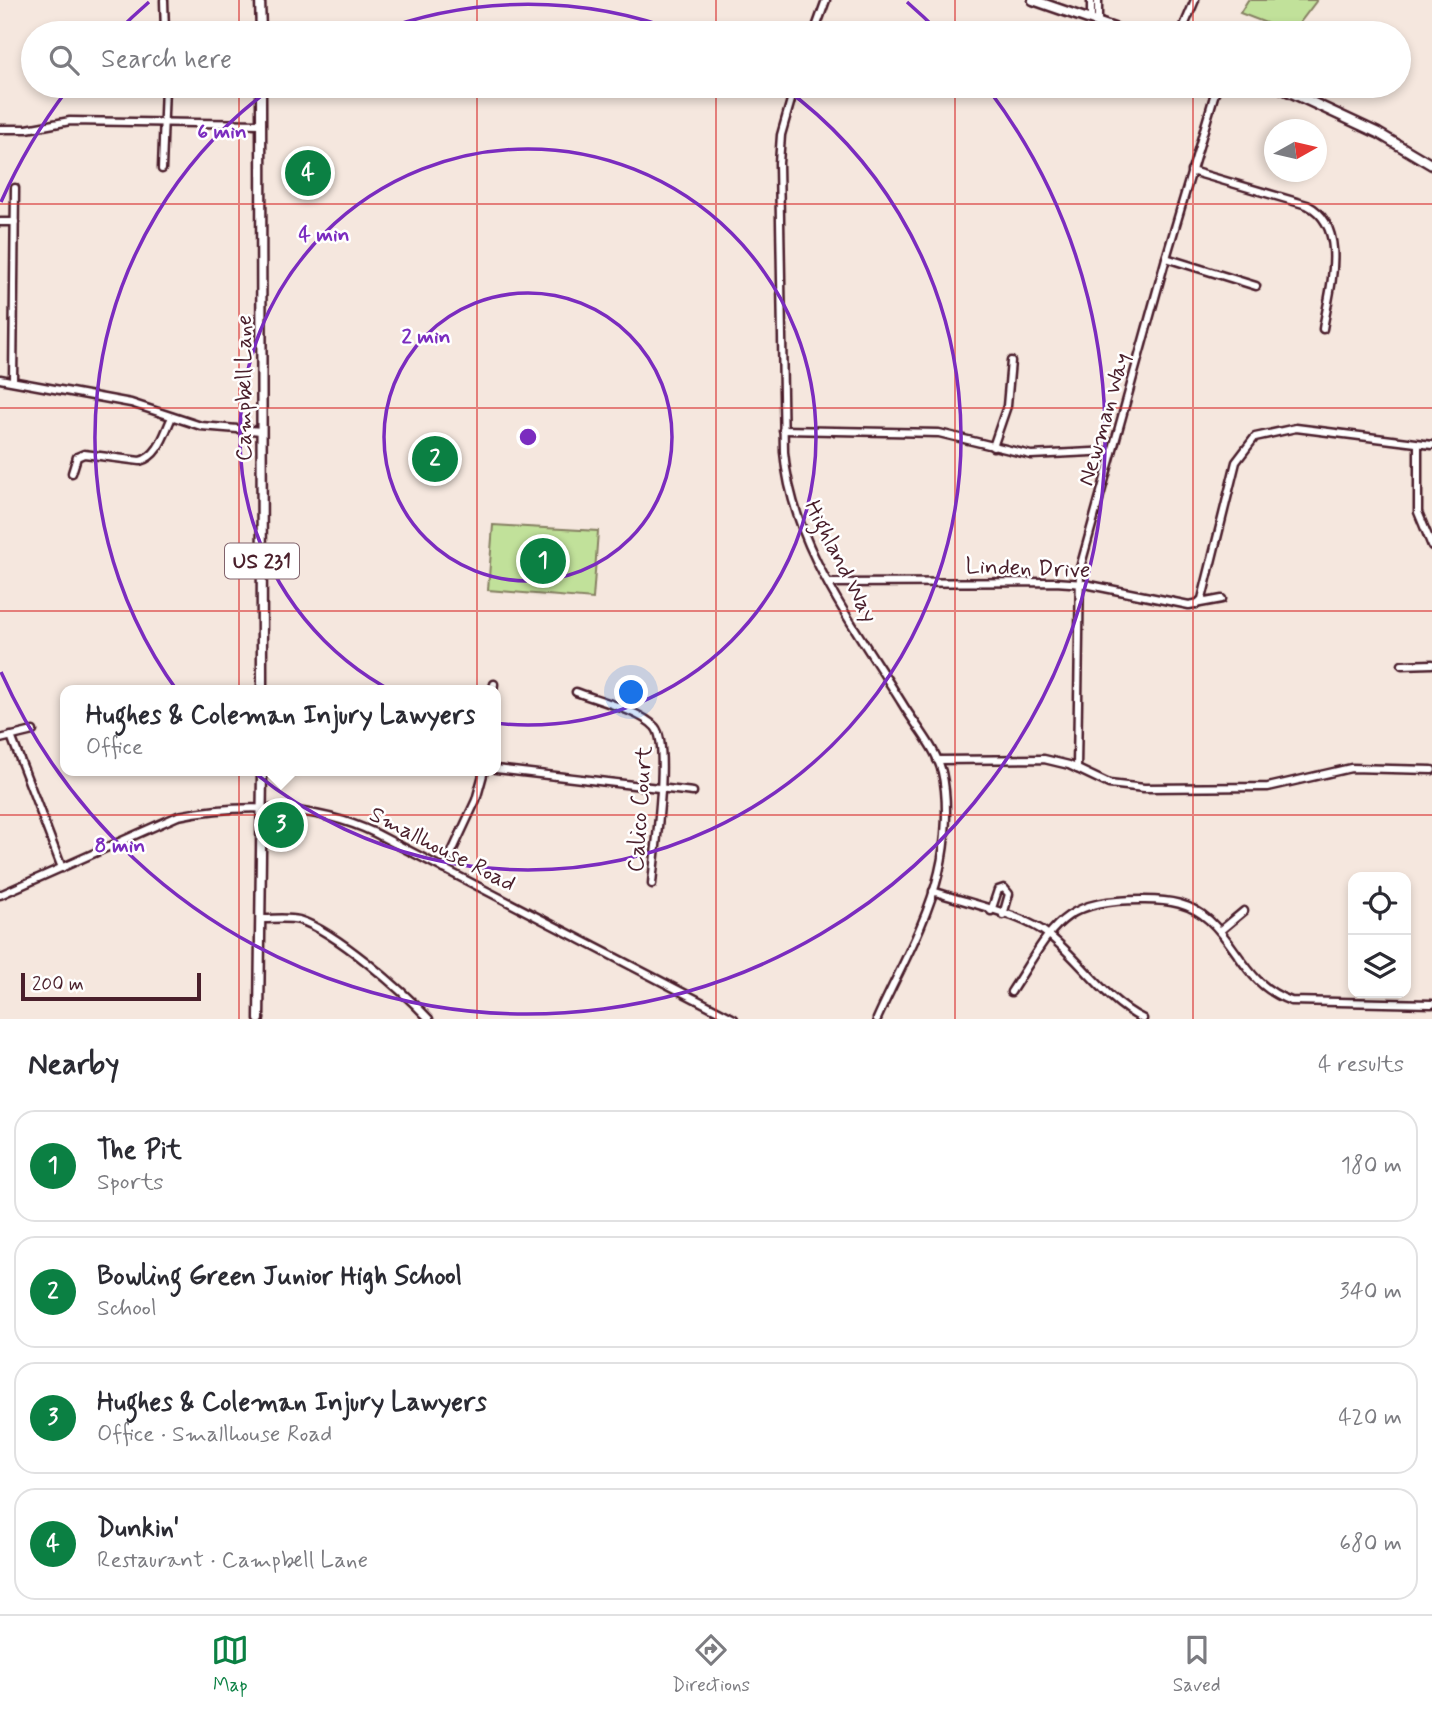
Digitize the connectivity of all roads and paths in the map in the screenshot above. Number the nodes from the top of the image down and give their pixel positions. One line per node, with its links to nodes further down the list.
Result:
1 (164, 0): 8 (street)
2 (260, 0): 9 (main road)
3 (826, 0): 10 (street)
4 (1033, 0): 11 (main road)
5 (1091, 0): 12 (street)
6 (1098, 0): 13 (street)
7 (1195, 0): 14 (street)
8 (165, 21)
9 (261, 21)
10 (818, 21)
11 (1091, 21)
12 (1094, 21)
13 (1094, 21)
14 (1186, 21)
15 (165, 98): 20 (street)
16 (261, 98): 21 (main road, Campbell Lane / US 231)
17 (792, 98): 36 (street, Highland Way)
18 (1213, 98): 25 (street, Newman Way)
19 (1305, 98): 23 (main road)
20 (164, 121): 21 (street); 22 (street); 24 (street)
21 (261, 124): 37 (main road, Campbell Lane / US 231)
22 (0, 129)
23 (1432, 165)
24 (162, 169)
25 (1191, 171): 29 (street, Newman Way); 31 (street)
26 (15, 188): 28 (street)
27 (0, 222): 28 (street)
28 (15, 222): 34 (street)
29 (1166, 258): 30 (street); 41 (street, Newman Way)
30 (1256, 286)
31 (1323, 329)
32 (1011, 361): 40 (street)
33 (0, 379): 34 (street)
34 (13, 381): 35 (street)
35 (172, 417): 37 (street); 42 (street)
36 (783, 430): 40 (street); 44 (street, Highland Way)
37 (262, 431): 50 (main road, Campbell Lane / US 231)
38 (1418, 444): 39 (street); 43 (street); 47 (street)
39 (1432, 445)
40 (993, 447): 41 (street)
41 (1112, 451): 45 (street, Newman Way)
42 (72, 473)
43 (1432, 546)
44 (829, 583): 45 (street, Linden Drive); 55 (street, Highland Way)
45 (1079, 584): 47 (street, Linden Drive); 56 (street, Newman Way)
46 (1222, 599): 47 (street, Linden Drive)
47 (1195, 605)
48 (1432, 664): 49 (street)
49 (1402, 665)
50 (262, 685)
51 (576, 692): 61 (street, Calico Court)
52 (33, 731): 53 (street)
53 (11, 736): 54 (street); 64 (street)
54 (0, 739)
55 (937, 760): 56 (street); 67 (street, Highland Way)
56 (1077, 769): 58 (street)
57 (501, 770): 61 (street)
58 (1432, 770)
59 (262, 776): 63 (main road)
60 (483, 776): 65 (street)
61 (659, 788): 62 (street); 66 (street, Calico Court)
62 (693, 792)
63 (262, 810): 64 (street, Smallhouse Road); 65 (street, Smallhouse Road); 72 (main road)
64 (62, 868): 68 (street, Smallhouse Road)
65 (444, 869): 79 (street, Smallhouse Road)
66 (652, 884)
67 (933, 891): 69 (street); 80 (street, Highland Way)
68 (0, 895)
69 (990, 911): 71 (street); 71 (street)
70 (1244, 911): 73 (street)
71 (1003, 915): 74 (street)
72 (261, 919): 77 (main road); 78 (street)
73 (1220, 931): 74 (street); 76 (street)
74 (1048, 935): 75 (street); 81 (street)
75 (1011, 992)
76 (1432, 1004)
77 (259, 1019)
78 (429, 1019)
79 (734, 1019)
80 (877, 1019)
81 (1143, 1019)

